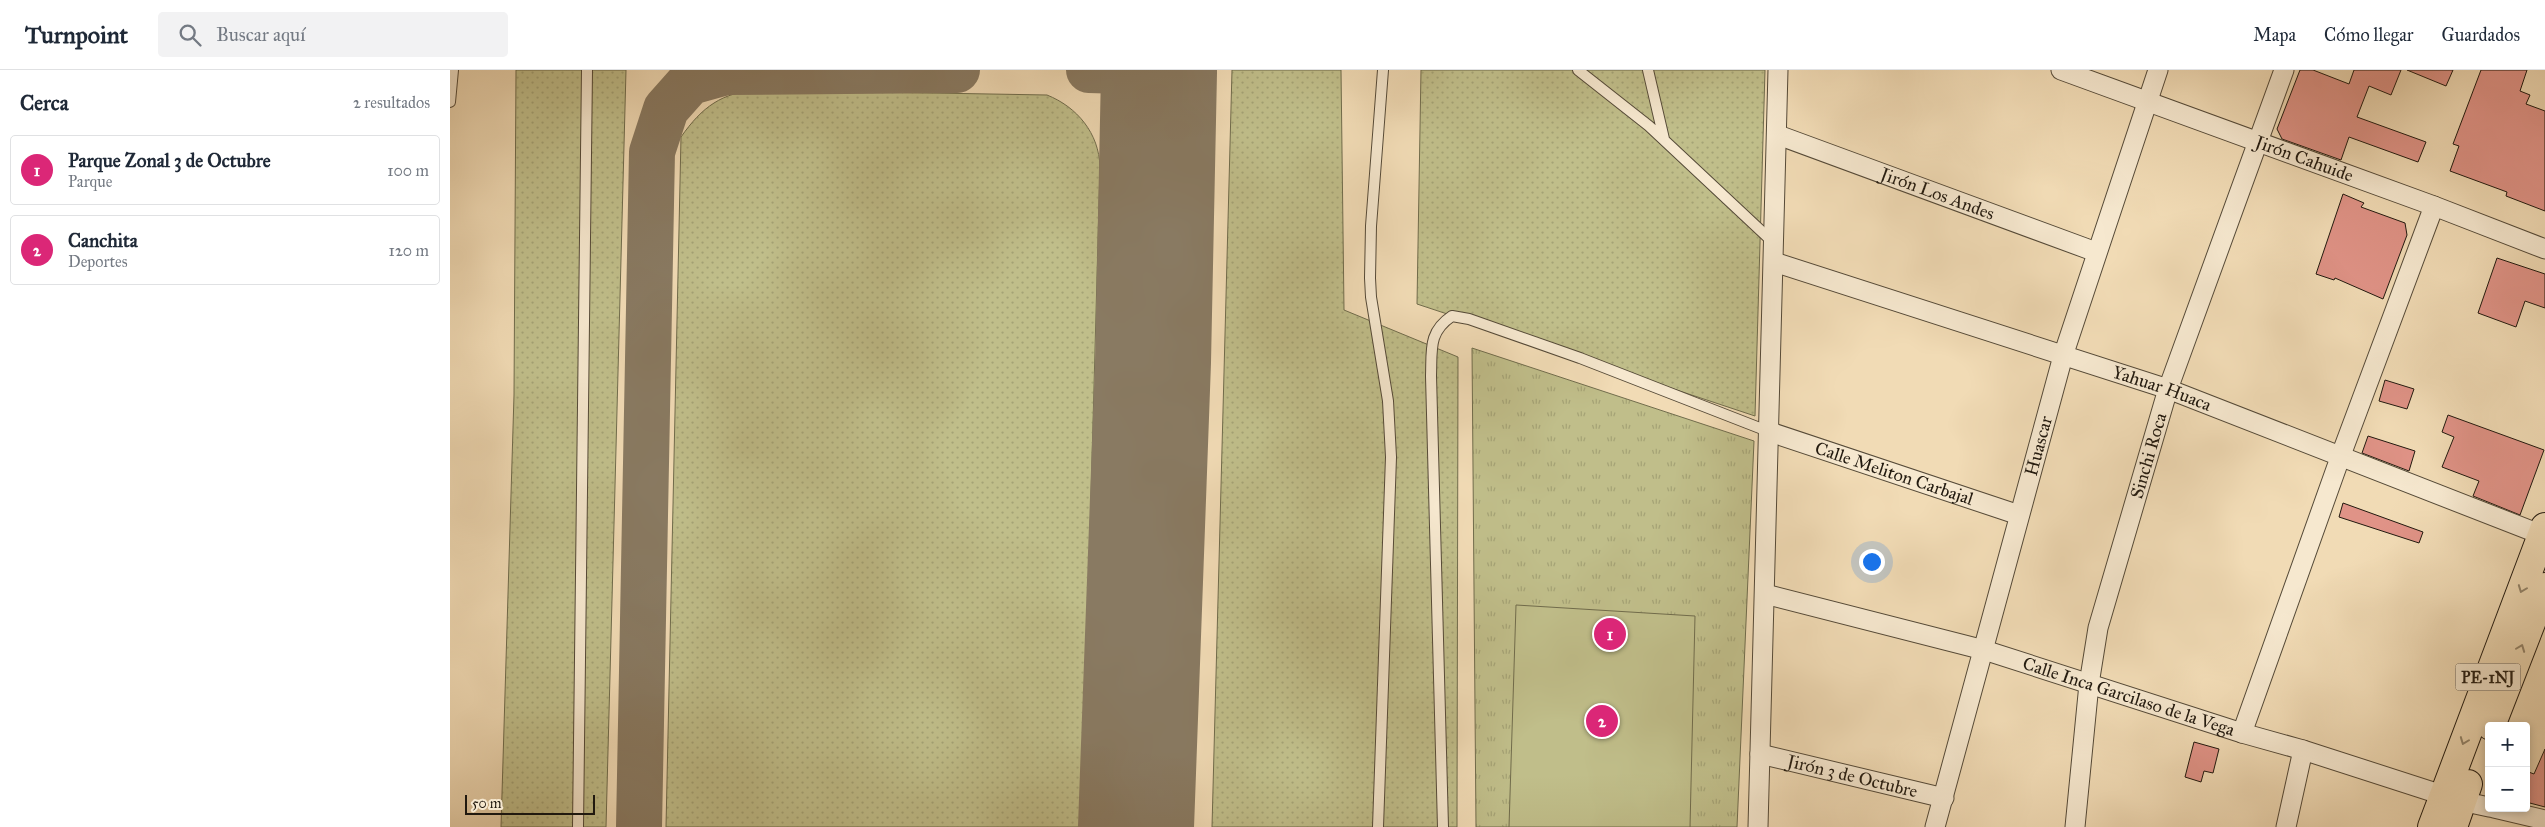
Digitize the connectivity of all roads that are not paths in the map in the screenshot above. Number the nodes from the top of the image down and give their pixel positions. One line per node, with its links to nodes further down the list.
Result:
1 (453, 70): 11 (lane)
2 (587, 70): 39 (lane)
3 (1384, 70): 40 (lane)
4 (1578, 70): 13 (lane)
5 (1648, 70): 13 (lane)
6 (1778, 70): 12 (street)
7 (2061, 70): 10 (street, Jirón Cahuide)
8 (2158, 70): 10 (street, Huascar)
9 (2284, 70): 14 (street, Sinchi Roca)
10 (2147, 101): 14 (street, Jirón Cahuide); 17 (street, Huascar)
11 (450, 102)
12 (1778, 135): 17 (street, Jirón Los Andes); 18 (street)
13 (1664, 140): 18 (lane)
14 (2259, 142): 15 (street, Jirón Cahuide); 20 (street, Sinchi Roca)
15 (2434, 206): 16 (street, Jirón Cahuide); 22 (street)
16 (2545, 249)
17 (2096, 252): 19 (street, Huascar)
18 (1775, 253): 19 (street, Yahuar Huaca); 21 (street)
19 (2062, 356): 20 (street, Yahuar Huaca); 23 (street, Huascar)
20 (2168, 389): 22 (street, Yahuar Huaca); 28 (street, Sinchi Roca)
21 (1770, 432): 23 (street, Calle Meliton Carbajal); 26 (street); 41 (lane)
22 (2340, 456): 24 (street, Yahuar Huaca); 30 (street)
23 (2019, 515): 27 (street, Huascar)
24 (2543, 531): 34 (main road, PE-1NJ, one-way to 34)
25 (2545, 587): 29 (main road, PE-1NJ, one-way to 25)
26 (1765, 594): 27 (street, Calle Inca Garcilaso de la Vega); 33 (street)
27 (1984, 650): 28 (street, Calle Inca Garcilaso de la Vega); 35 (street, Huascar)
28 (2089, 684): 30 (street, Calle Inca Garcilaso de la Vega); 44 (street, Sinchi Roca)
29 (2493, 722)
30 (2242, 733): 32 (street, Calle Inca Garcilaso de la Vega)
31 (2485, 738): 34 (main road, PE-1NJ)
32 (2303, 750): 34 (street, Calle Inca Garcilaso de la Vega); 45 (street)
33 (1760, 754): 35 (street, Jirón 3 de Octubre); 42 (street)
34 (2453, 797): 36 (street, Calle Inca Garcilaso de la Vega); 46 (main road, PE-1NJ); 47 (main road, PE-1NJ)
35 (1944, 798): 43 (street, Huascar)
36 (2485, 806)
37 (2511, 812): 38 (street)
38 (2545, 820)
39 (578, 827)
40 (1378, 827)
41 (1443, 827)
42 (1758, 827)
43 (1935, 827)
44 (2075, 827)
45 (2286, 827)
46 (2432, 827)
47 (2453, 827)

